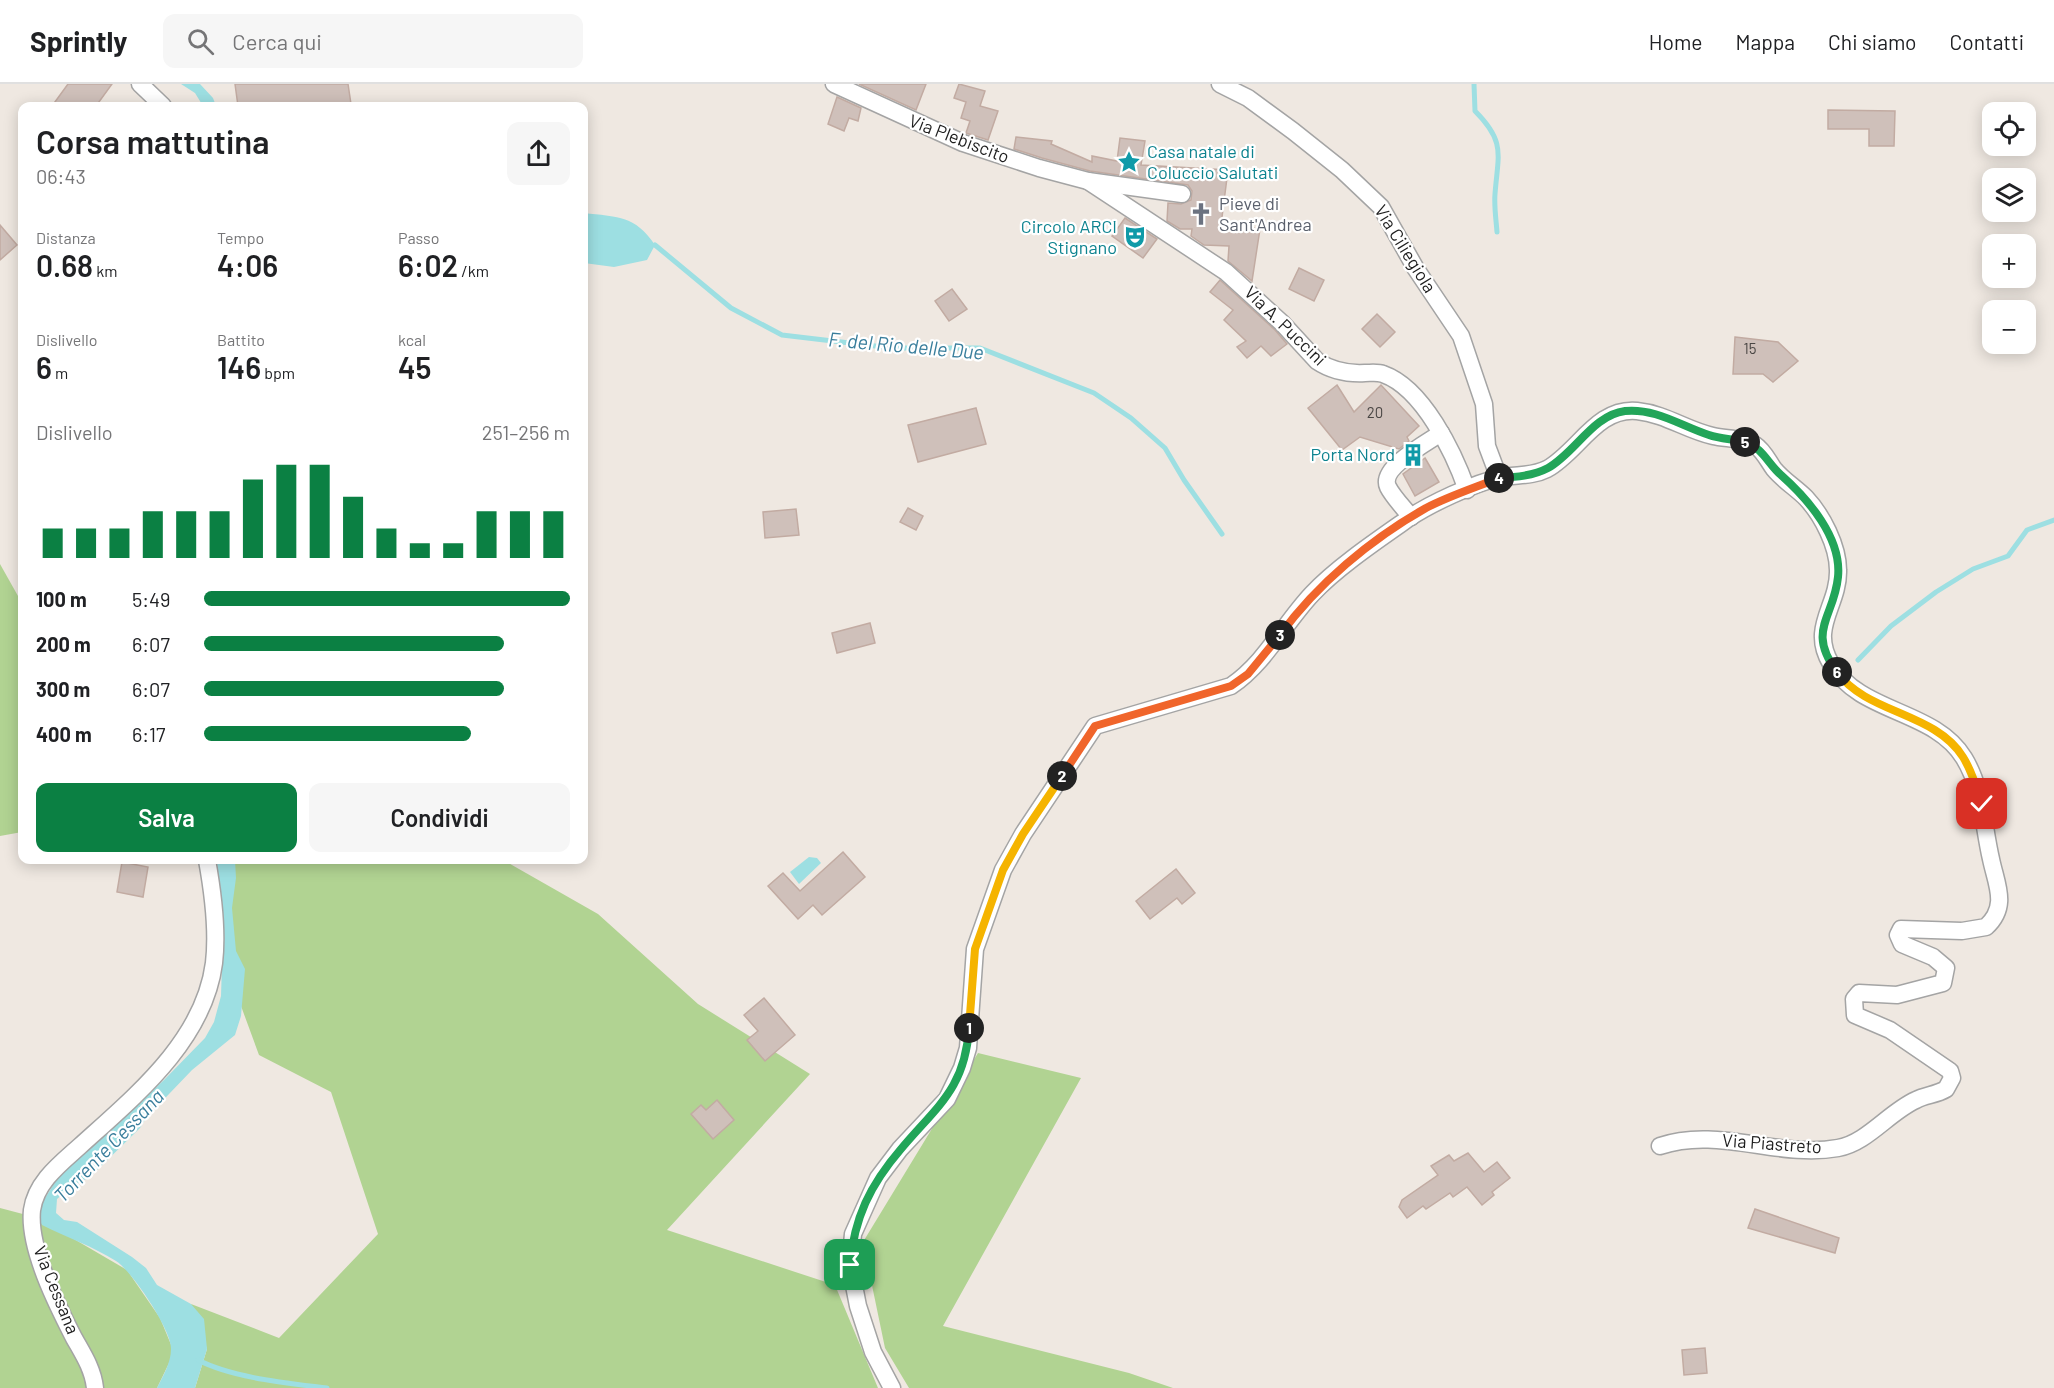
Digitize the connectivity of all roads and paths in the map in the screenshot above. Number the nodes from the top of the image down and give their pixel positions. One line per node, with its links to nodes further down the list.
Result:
1 (140, 84): 4 (street)
2 (834, 84): 5 (street, Via Plebiscito)
3 (1220, 84): 8 (street, Via Ciliegiola)
4 (159, 102)
5 (1088, 181): 6 (street); 7 (street, Via A. Puccini)
6 (1182, 194)
7 (1441, 433): 9 (street, Via A. Puccini); 10 (street)
8 (1499, 478): 9 (street, Via Piastreto); 12 (street, Via Piastreto)
9 (1467, 490): 10 (street, Via Piastreto)
10 (1411, 517): 14 (street, Via Piastreto)
11 (207, 864): 13 (street, Via Cessana)
12 (1660, 1146)
13 (95, 1388)
14 (892, 1388)

